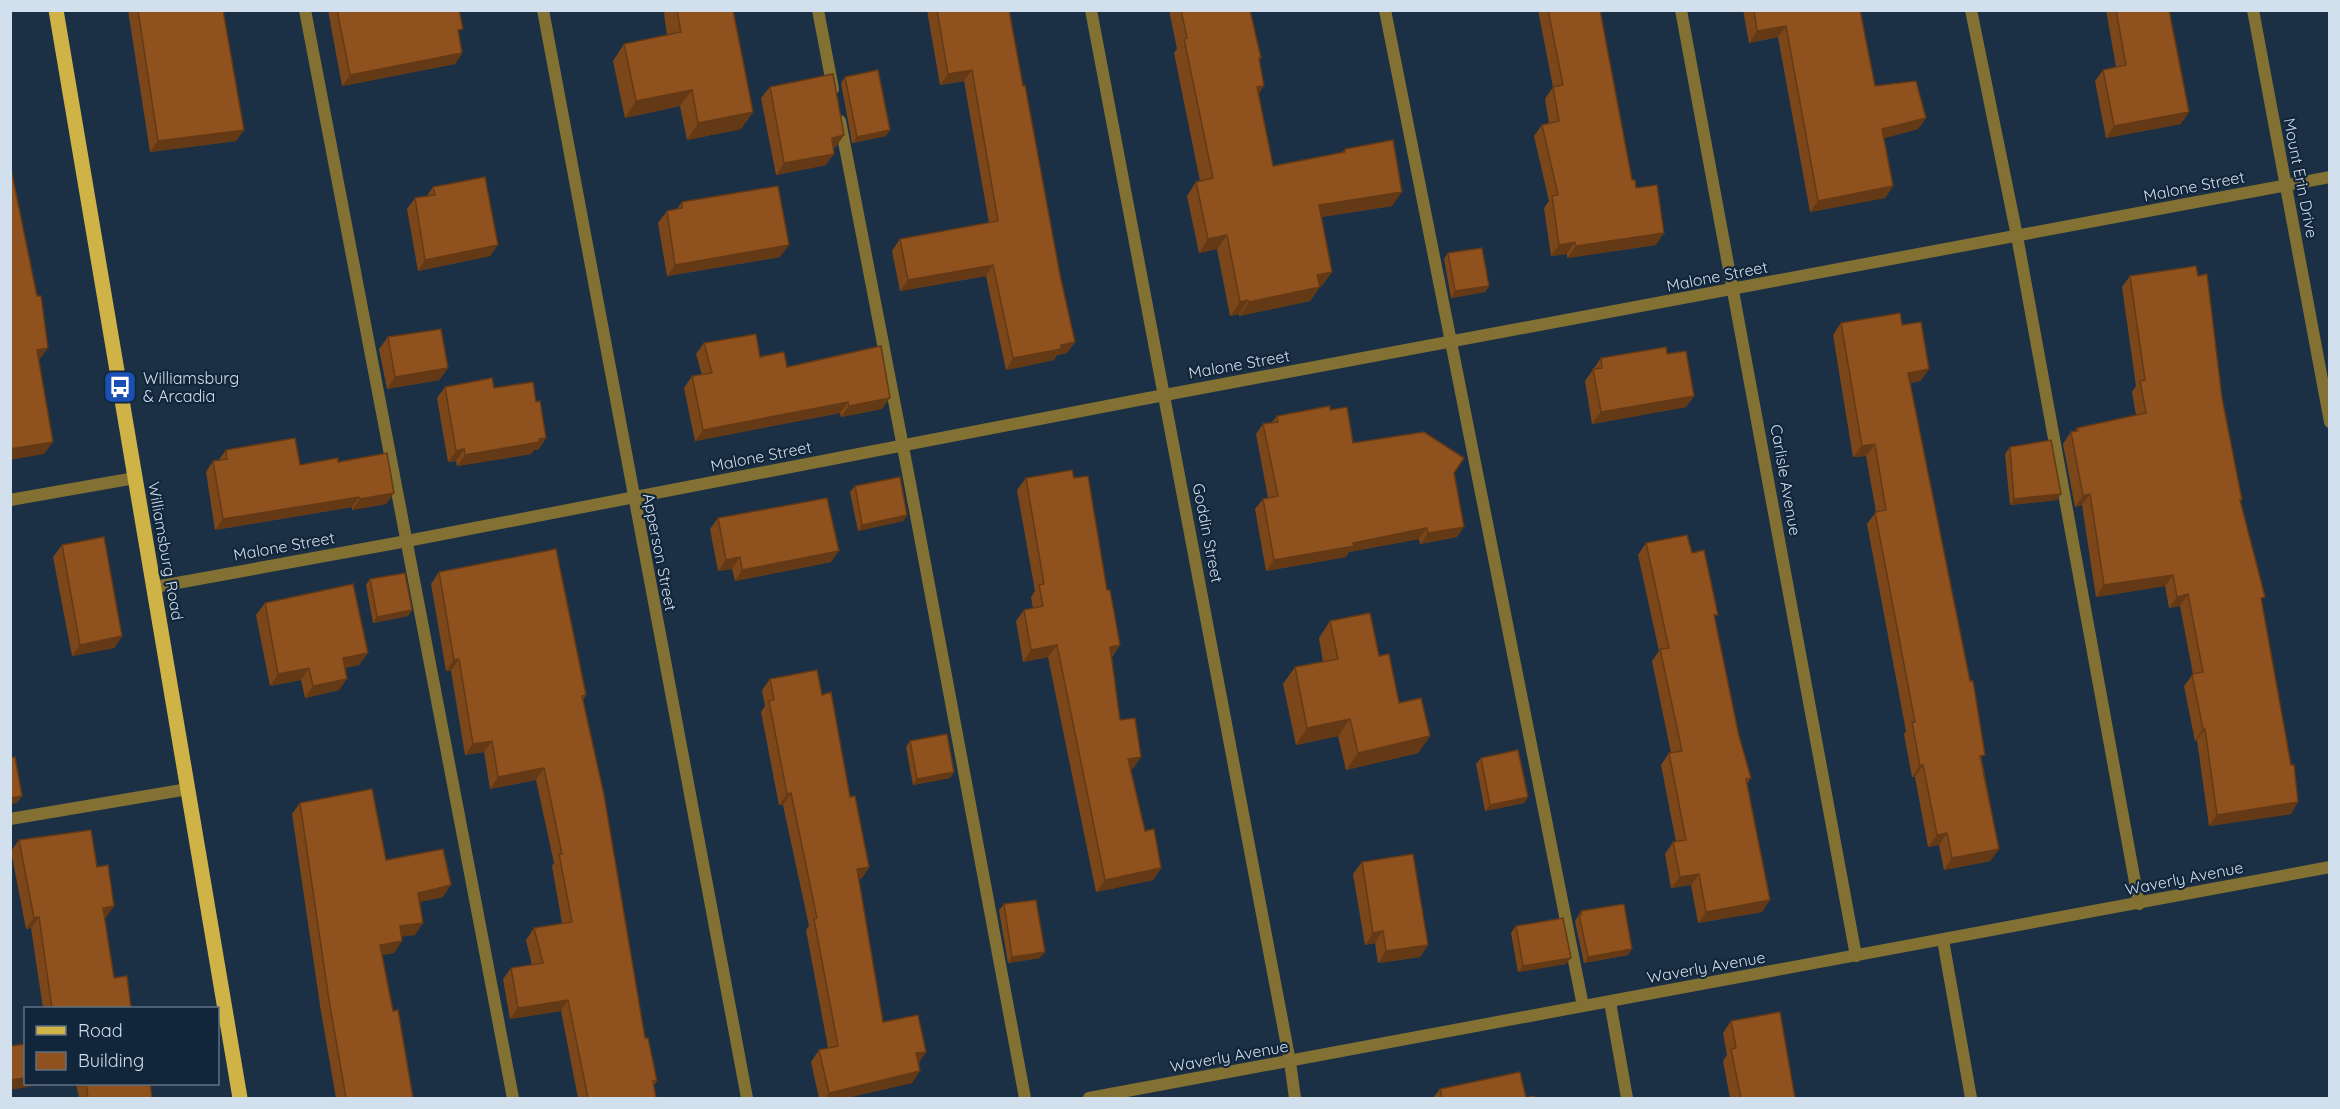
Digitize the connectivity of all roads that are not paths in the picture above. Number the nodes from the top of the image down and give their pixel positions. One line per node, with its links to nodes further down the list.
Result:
1 (56, 10): 18 (main road, Williamsburg Road)
2 (305, 10): 21 (street)
3 (543, 10): 19 (street, Apperson Street)
4 (818, 10): 17 (street)
5 (1091, 10): 15 (street, Goddin Street)
6 (1385, 10): 14 (street)
7 (1681, 10): 13 (street, Carlisle Avenue)
8 (1971, 10): 12 (street)
9 (2253, 10): 11 (street, Mount Erin Drive)
10 (2330, 177): 11 (street, Malone Street)
11 (2286, 185): 12 (street, Malone Street); 16 (street, Mount Erin Drive)
12 (2017, 236): 13 (street, Malone Street); 26 (street)
13 (1733, 289): 14 (street, Malone Street); 28 (street, Carlisle Avenue)
14 (1451, 342): 15 (street, Malone Street); 30 (street)
15 (1165, 395): 17 (street, Malone Street); 31 (street, Goddin Street)
16 (2330, 422)
17 (903, 445): 19 (street, Malone Street); 35 (street)
18 (135, 478): 20 (street); 22 (main road, Williamsburg Road)
19 (633, 498): 21 (street, Malone Street); 34 (street, Apperson Street)
20 (10, 500)
21 (407, 541): 22 (street, Malone Street); 33 (street)
22 (154, 587): 23 (main road, Williamsburg Road)
23 (188, 789): 24 (street); 32 (main road, Williamsburg Road)
24 (10, 819)
25 (2330, 867): 26 (street, Waverly Avenue)
26 (2139, 904): 27 (street, Waverly Avenue)
27 (1943, 940): 28 (street, Waverly Avenue); 39 (street)
28 (1856, 956): 29 (street, Waverly Avenue)
29 (1610, 1002): 30 (street, Waverly Avenue); 38 (street)
30 (1583, 1006): 31 (street, Waverly Avenue)
31 (1290, 1062): 36 (street, Waverly Avenue); 37 (street, Goddin Street)
32 (240, 1098)
33 (513, 1098)
34 (747, 1098)
35 (1025, 1098)
36 (1089, 1098)
37 (1295, 1098)
38 (1628, 1098)
39 (1971, 1098)

